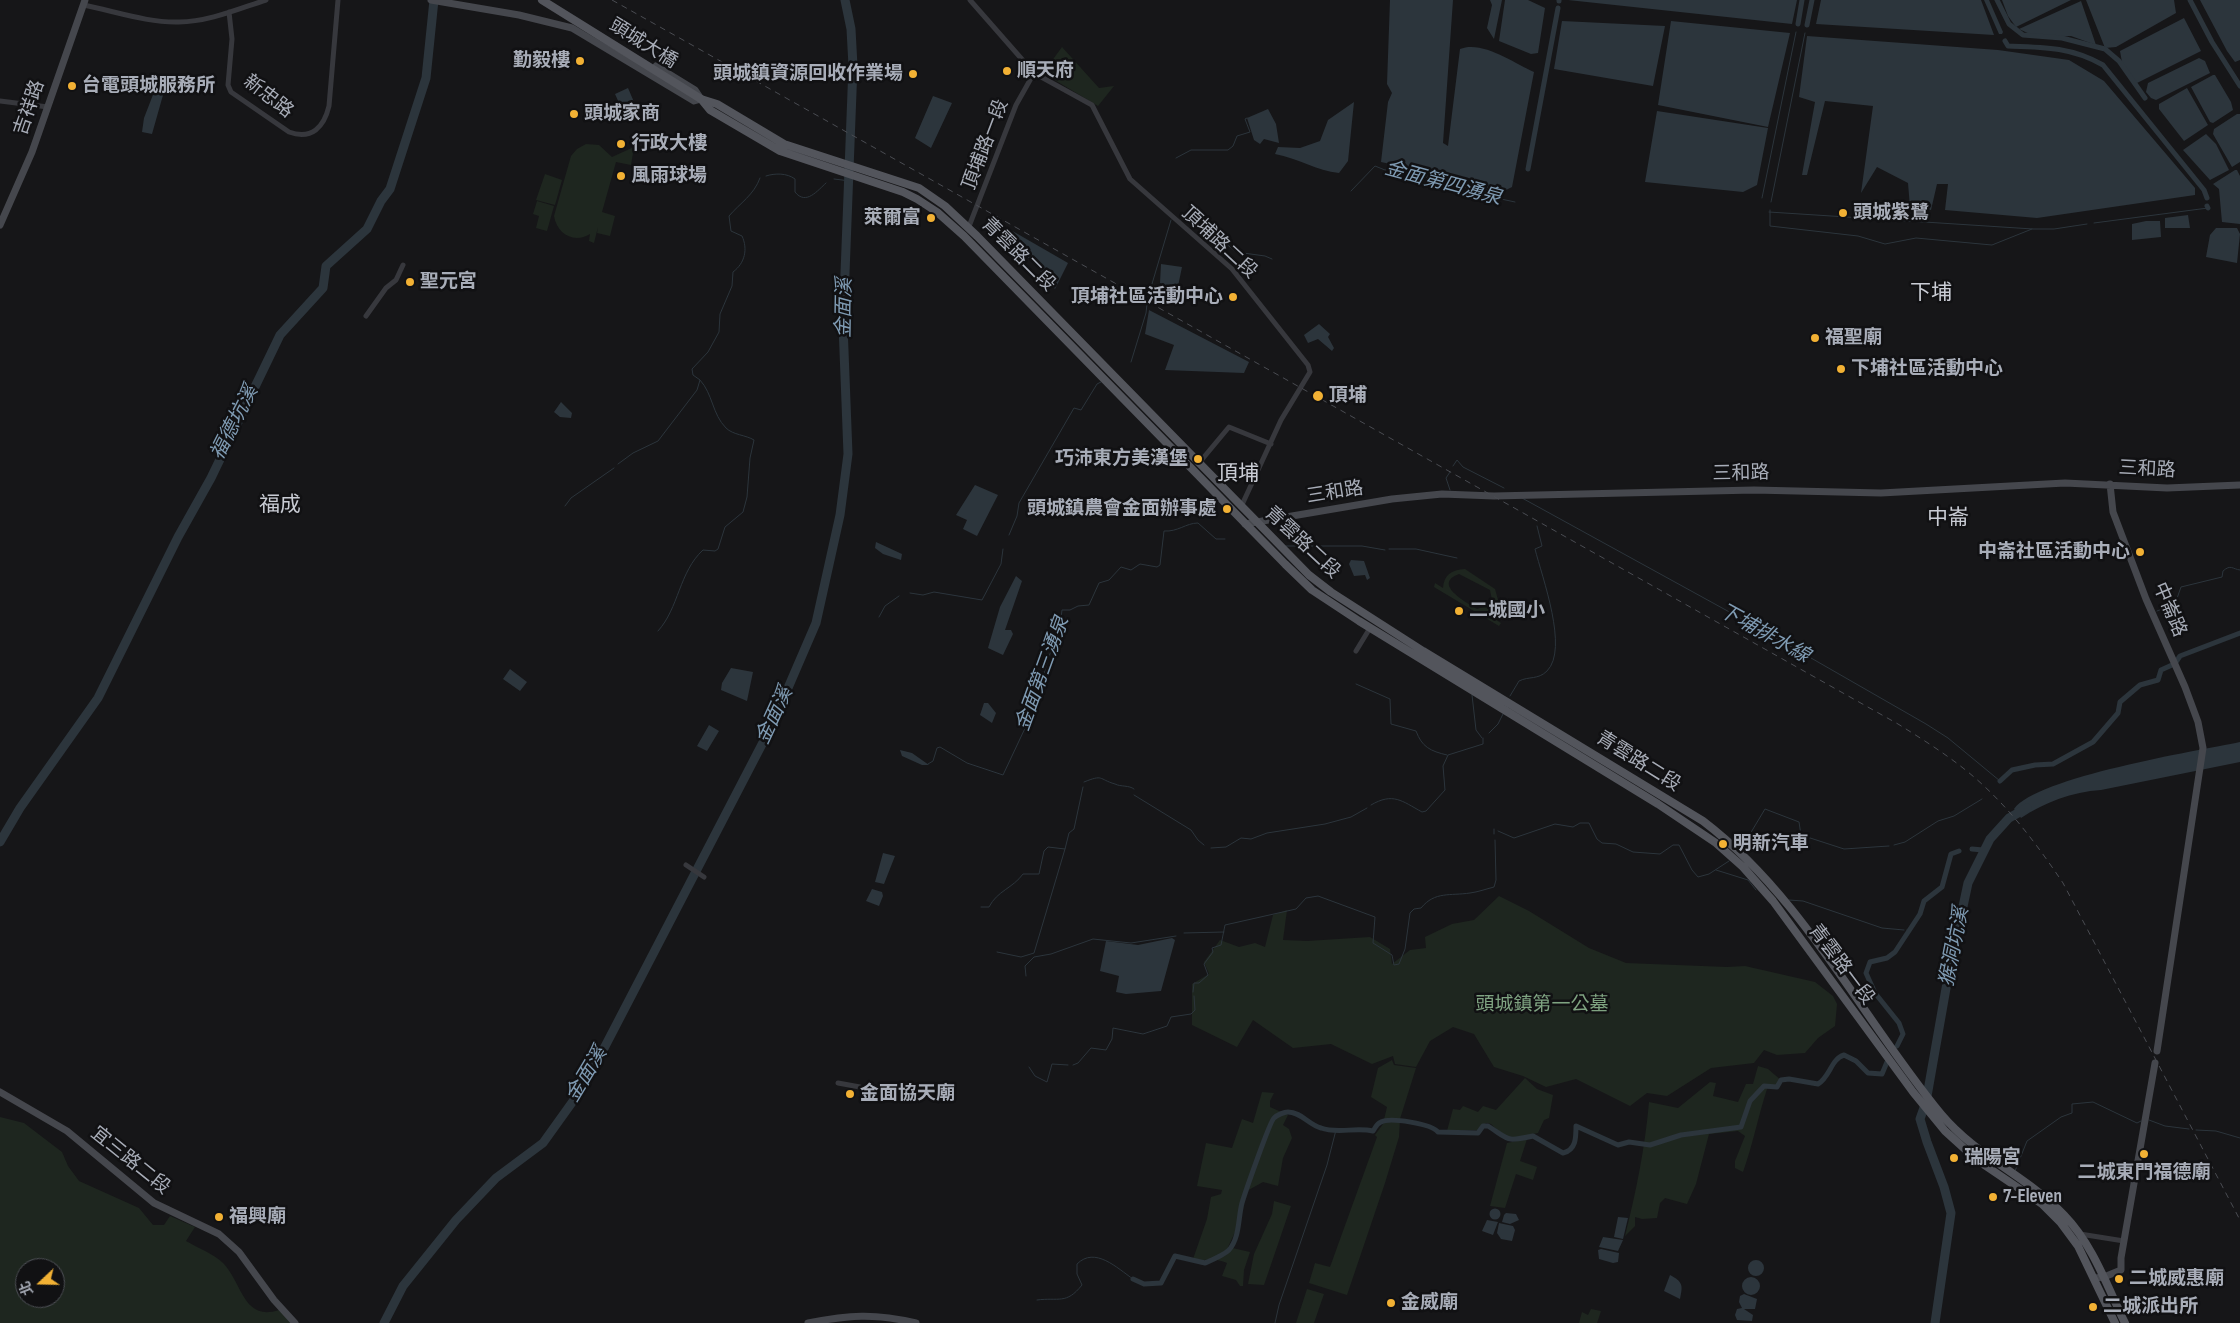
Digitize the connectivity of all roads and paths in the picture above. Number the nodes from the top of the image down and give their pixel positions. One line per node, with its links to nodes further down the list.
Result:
1 (266, 0): 7 (street)
2 (338, 0): 7 (street, 新忠路)
3 (431, 0): 9 (street)
4 (542, 0): 9 (main road, 頭城大橋, bridge)
5 (970, 0): 8 (street)
6 (84, 3): 7 (street); 11 (street, 吉祥路)
7 (229, 12)
8 (1034, 73): 14 (street, 頂埔路一段); 18 (street, 頂埔路二段)
9 (701, 99): 12 (main road); 12 (main road)
10 (0, 101): 11 (street)
11 (48, 108): 13 (street, 吉祥路)
12 (861, 174): 14 (main road, 青雲路二段); 15 (main road, 青雲路二段)
13 (0, 225)
14 (969, 228): 15 (street, 頂埔路一段); 19 (main road, 青雲路二段)
15 (964, 236): 23 (main road, 青雲路二段)
16 (403, 265): 17 (street)
17 (366, 316)
18 (1270, 444): 19 (street); 22 (street, 頂埔路二段)
19 (1198, 464): 22 (main road, 青雲路二段)
20 (2110, 484): 21 (street, 三和路); 24 (street, 三和路); 33 (street, 中崙路)
21 (2240, 484)
22 (1240, 507): 23 (street, 頂埔路二段); 24 (main road, 青雲路二段)
23 (1237, 516): 25 (main road, 青雲路二段)
24 (1256, 522): 25 (street, 三和路); 28 (main road, 青雲路二段)
25 (1244, 524): 26 (main road, 青雲路二段)
26 (1370, 628): 27 (street); 28 (main road, 青雲路二段)
27 (1356, 651)
28 (1423, 652): 29 (main road, 青雲路二段); 31 (main road, 青雲路二段)
29 (1750, 861): 38 (main road, 青雲路一段)
30 (686, 866): 32 (street)
31 (1743, 867): 41 (main road, 青雲路一段)
32 (704, 878)
33 (2157, 1051)
34 (2155, 1063): 39 (street)
35 (838, 1084): 36 (street)
36 (860, 1087)
37 (0, 1092): 43 (street, 宜三路二段)
38 (2079, 1234): 39 (street); 40 (main road)
39 (2124, 1241): 40 (street)
40 (2104, 1277): 41 (street); 42 (main road)
41 (2095, 1278): 42 (main road)
42 (2112, 1305): 46 (main road); 47 (main road)
43 (295, 1323)
44 (808, 1323): 45 (street)
45 (916, 1323)
46 (2115, 1323)
47 (2125, 1323)

